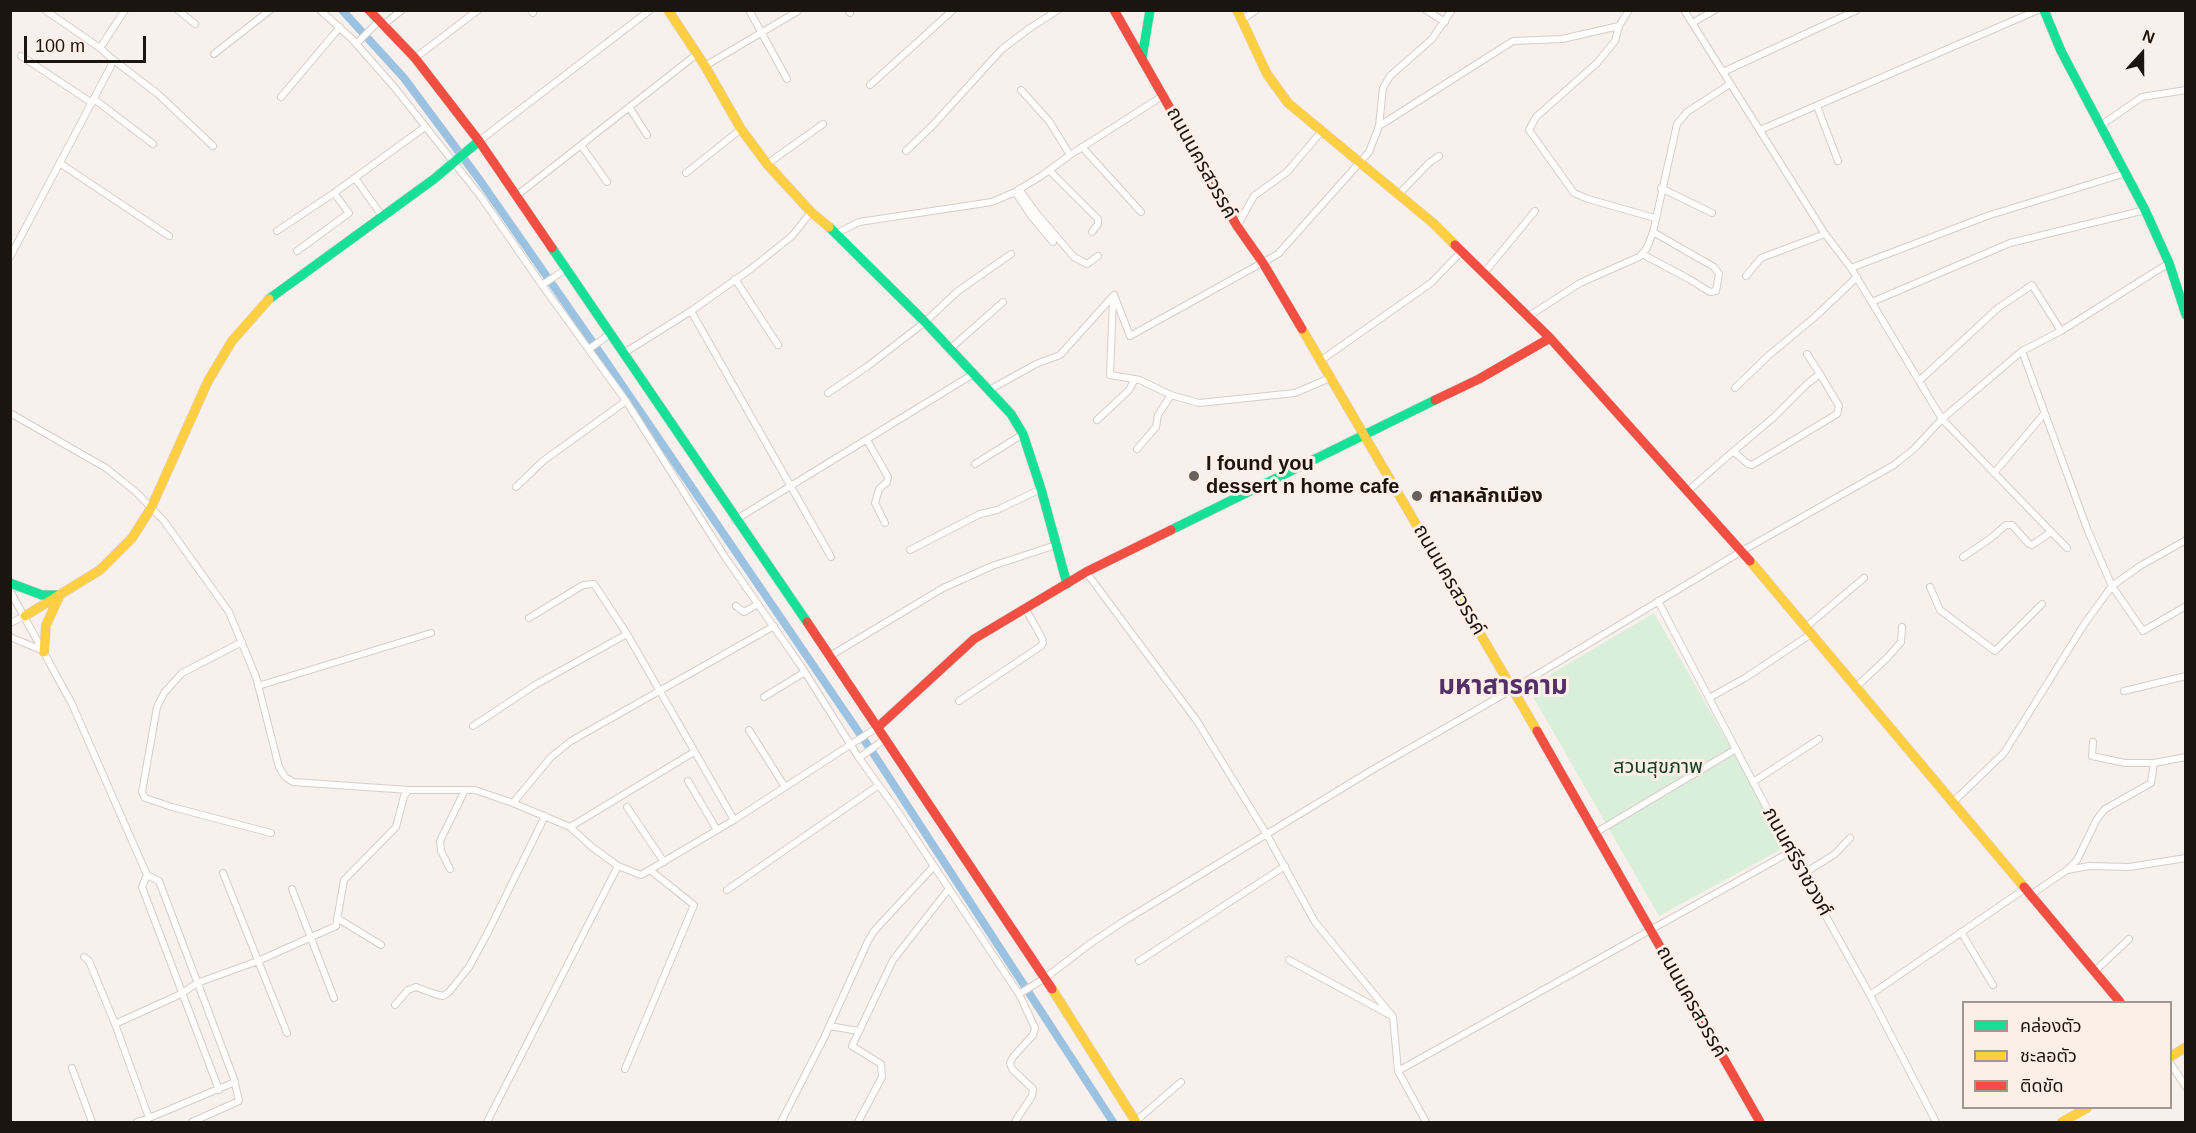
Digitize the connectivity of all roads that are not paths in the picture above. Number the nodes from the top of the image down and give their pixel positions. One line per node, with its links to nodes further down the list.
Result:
1 (45, 10): 36 (street)
2 (125, 10): 36 (street)
3 (178, 10): 31 (street)
4 (270, 10): 37 (street)
5 (320, 10): 33 (street)
6 (369, 10): 28 (street)
7 (402, 10): 28 (street)
8 (478, 10): 41 (street)
9 (651, 10): 64 (street)
10 (668, 10): 38 (street)
11 (749, 10): 34 (street)
12 (953, 10): 47 (street)
13 (1058, 10): 68 (street)
14 (1114, 10): 42 (street, ถนนนครสวรรค์)
15 (1150, 10): 42 (street)
16 (1237, 10): 27 (street)
17 (1256, 10): 27 (street)
18 (1426, 10): 29 (street)
19 (1452, 10): 29 (street)
20 (1629, 10): 32 (street)
21 (1684, 10): 30 (street)
22 (1715, 10): 30 (street)
23 (1857, 10): 44 (street)
24 (2038, 10): 53 (street)
25 (2044, 10): 57 (street)
26 (798, 11): 34 (street)
27 (1242, 20): 61 (street)
28 (382, 22): 35 (street); 41 (street)
29 (1445, 22): 56 (street)
30 (1692, 23): 44 (street)
31 (195, 24)
32 (1619, 26): 56 (street); 92 (street)
33 (340, 27): 35 (street); 51 (street)
34 (761, 32): 43 (street); 45 (street)
35 (356, 44): 58 (street)
36 (100, 48): 40 (street)
37 (214, 54)
38 (697, 54): 43 (street); 54 (street)
39 (21, 56): 52 (street)
40 (111, 58): 52 (street); 66 (street)
41 (415, 58): 64 (street)
42 (1142, 58): 50 (street, ถนนนครสวรรค์)
43 (705, 66): 59 (street)
44 (1724, 72): 46 (street)
45 (787, 79)
46 (1730, 84): 60 (street); 81 (street)
47 (870, 85)
48 (1021, 90): 69 (street)
49 (2186, 90): 57 (street)
50 (1164, 95): 67 (street); 93 (street, ถนนนครสวรรค์)
51 (281, 97)
52 (93, 101): 63 (street); 74 (street)
53 (1817, 106): 60 (street); 72 (street)
54 (629, 107): 62 (street); 65 (street)
55 (823, 124): 75 (street)
56 (1379, 126): 73 (street)
57 (2100, 126): 78 (street)
58 (425, 127): 71 (street); 79 (street)
59 (741, 129): 75 (street); 77 (street)
60 (1760, 130): 98 (street)
61 (1321, 132): 73 (street); 93 (street)
62 (647, 135)
63 (153, 144)
64 (476, 144): 71 (street); 85 (street)
65 (581, 145): 80 (street); 85 (street)
66 (213, 146)
67 (1082, 147): 69 (street); 88 (street)
68 (906, 151)
69 (1070, 155): 76 (street)
70 (1439, 156): 84 (street)
71 (456, 161): 91 (street); 115 (street)
72 (1838, 161)
73 (1359, 163): 84 (street); 107 (street)
74 (61, 164): 99 (street); 106 (street)
75 (767, 164): 87 (street)
76 (1049, 170): 82 (street); 95 (street)
77 (686, 173)
78 (2126, 173): 86 (street); 109 (street)
79 (355, 178): 83 (street); 91 (street)
80 (607, 182)
81 (1661, 188): 90 (street); 92 (street)
82 (1017, 190): 97 (street); 100 (street); 105 (street)
83 (334, 193): 94 (street); 101 (street)
84 (1398, 195): 102 (street)
85 (516, 196): 110 (street)
86 (2145, 210): 108 (street); 118 (street)
87 (811, 212): 97 (street); 114 (street)
88 (1141, 212)
89 (1535, 212): 111 (street)
90 (1712, 213)
91 (382, 216): 158 (street)
92 (1655, 218): 96 (street)
93 (1237, 226): 107 (street, ถนนนครสวรรค์)
94 (277, 231)
95 (1092, 232)
96 (1653, 232): 104 (street); 104 (street)
97 (837, 233): 122 (street)
98 (1826, 234): 109 (street); 112 (street)
99 (169, 236)
100 (1053, 242)
101 (297, 251)
102 (1462, 251): 111 (street); 132 (street)
103 (1011, 254): 122 (street)
104 (1642, 254): 121 (street)
105 (1098, 256)
106 (10, 257)
107 (1263, 263): 116 (street); 132 (street, ถนนนครสวรรค์)
108 (2169, 263): 120 (street); 123 (street)
109 (1851, 268): 113 (street)
110 (563, 271): 115 (street); 124 (street)
111 (1484, 273): 121 (street)
112 (1746, 276)
113 (1857, 277): 118 (street); 138 (street)
114 (735, 279): 119 (street); 126 (street)
115 (543, 284): 127 (street)
116 (1114, 295): 136 (street); 139 (street)
117 (1003, 302): 128 (street)
118 (1872, 302): 137 (street)
119 (691, 311): 130 (street); 155 (street)
120 (2186, 315)
121 (1529, 316): 125 (street)
122 (925, 322): 128 (street); 140 (street)
123 (2061, 331): 129 (street); 137 (street)
124 (608, 336): 127 (street); 130 (street)
125 (1550, 338): 148 (street); 157 (street)
126 (778, 345)
127 (590, 348): 142 (street)
128 (951, 348): 133 (street)
129 (2022, 351): 144 (street); 145 (street)
130 (624, 353): 159 (street)
131 (1807, 354): 134 (street)
132 (1320, 361): 135 (street, ถนนนครสวรรค์)
133 (975, 374): 139 (street); 149 (street)
134 (1820, 374): 151 (street); 151 (street)
135 (1330, 378): 141 (street); 148 (street, ถนนนครสวรรค์)
136 (1135, 379): 141 (street); 146 (street)
137 (1919, 381): 145 (street)
138 (1735, 388)
139 (991, 389): 147 (street)
140 (828, 393)
141 (1171, 395): 150 (street)
142 (626, 401): 154 (street); 178 (street)
143 (10, 413): 158 (street)
144 (2044, 414): 153 (street); 173 (street)
145 (1942, 419): 153 (street); 166 (street)
146 (1097, 420)
147 (1023, 434): 152 (street); 156 (street)
148 (1363, 434): 169 (street); 200 (street, ถนนนครสวรรค์)
149 (867, 440): 155 (street); 160 (street)
150 (1137, 449)
151 (1734, 452): 157 (street)
152 (975, 464)
153 (1994, 473): 161 (street)
154 (516, 487)
155 (791, 487): 159 (street); 167 (street)
156 (1041, 489): 163 (street); 165 (street)
157 (1688, 491): 166 (street)
158 (151, 508): 176 (street); 192 (street)
159 (735, 520): 194 (street)
160 (885, 523)
161 (2051, 532): 164 (street); 168 (street)
162 (2186, 540): 173 (street)
163 (1056, 545): 172 (street); 194 (street)
164 (2067, 548)
165 (910, 550)
166 (1742, 551): 177 (street); 188 (street)
167 (831, 557)
168 (1964, 557)
169 (1086, 572): 172 (street); 232 (street)
170 (1864, 578): 188 (street)
171 (10, 584): 176 (street)
172 (1067, 584): 182 (street)
173 (2112, 586): 181 (street); 223 (street)
174 (1930, 587): 179 (street)
175 (10, 591): 183 (street)
176 (60, 595): 183 (street); 193 (street)
177 (1658, 601): 200 (street); 203 (street, ภนนศรีราชวงศ์)
178 (758, 604): 180 (street); 186 (street)
179 (2042, 604)
180 (736, 606)
181 (2186, 606)
182 (1025, 608): 204 (street); 206 (street)
183 (25, 615): 185 (street); 193 (street)
184 (529, 618): 190 (street)
185 (10, 623)
186 (774, 626): 195 (street); 199 (street)
187 (1902, 627): 198 (street)
188 (1808, 631): 198 (street); 203 (street)
189 (431, 633): 197 (street)
190 (627, 634): 199 (street); 205 (street)
191 (10, 638): 193 (street)
192 (242, 642): 197 (street); 230 (street)
193 (44, 652): 245 (street)
194 (830, 656): 206 (street)
195 (805, 672): 202 (street); 211 (street)
196 (2186, 676): 201 (street)
197 (258, 686): 221 (street)
198 (1855, 687): 223 (street)
199 (659, 689): 213 (street); 224 (street)
200 (1513, 689): 231 (street, ถนนนครสวรรค์); 232 (street)
201 (2124, 691)
202 (765, 697)
203 (1709, 698): 212 (street, ภนนศรีราชวงศ์)
204 (959, 701)
205 (473, 726)
206 (878, 727): 208 (street); 211 (street)
207 (749, 730): 220 (street)
208 (885, 739): 215 (street); 261 (street)
209 (1820, 739): 218 (street)
210 (2093, 742): 216 (street)
211 (851, 745): 215 (street); 220 (street)
212 (1736, 749): 218 (street, ภนนศรีราชวงศ์); 231 (street)
213 (694, 752): 227 (street); 228 (street)
214 (2186, 757): 216 (street)
215 (859, 758): 219 (street)
216 (2154, 763): 242 (street)
217 (688, 782): 229 (street)
218 (1753, 782): 234 (street, ภนนศรีราชวงศ์)
219 (879, 785): 238 (street); 247 (street)
220 (785, 787): 227 (street)
221 (409, 790): 222 (street); 250 (street)
222 (465, 790): 224 (street); 240 (street)
223 (1952, 802): 249 (street)
224 (513, 803): 226 (street)
225 (627, 807): 236 (street)
226 (545, 816): 228 (street); 269 (street)
227 (734, 820): 229 (street)
228 (570, 827): 237 (street)
229 (717, 830): 236 (street)
230 (271, 833)
231 (1595, 833): 251 (street, ถนนนครสวรรค์)
232 (1267, 835): 239 (street); 261 (street)
233 (1850, 838): 244 (street)
234 (1790, 852): 244 (street, ภนนศรีราชวงศ์); 251 (street)
235 (2186, 858): 242 (street)
236 (664, 862): 241 (street)
237 (618, 866): 241 (street); 291 (street)
238 (934, 866): 248 (street); 272 (street)
239 (1285, 866): 259 (street); 270 (street)
240 (450, 869)
241 (650, 870): 279 (street)
242 (2067, 870): 249 (street)
243 (223, 873): 258 (street)
244 (1803, 874): 266 (street, ภนนศรีราชวงศ์)
245 (147, 875): 262 (street); 265 (street)
246 (292, 889): 253 (street)
247 (727, 890)
248 (948, 890): 264 (street); 273 (street)
249 (2026, 893): 252 (street); 260 (street)
250 (337, 918): 253 (street); 255 (street)
251 (1651, 931): 280 (street); 296 (street, ถนนนครสวรรค์)
252 (1961, 933): 263 (street); 266 (street)
253 (311, 937): 258 (street); 267 (street)
254 (2129, 939): 260 (street)
255 (381, 945)
256 (84, 957): 271 (street)
257 (1289, 960): 270 (street)
258 (258, 961): 262 (street); 274 (street)
259 (1139, 961)
260 (2094, 972): 268 (street)
261 (1042, 980): 264 (street); 294 (street)
262 (197, 983): 265 (street); 281 (street)
263 (1993, 985)
264 (1021, 993): 287 (street)
265 (182, 994): 271 (street); 284 (street)
266 (1870, 994): 297 (street, ภนนศรีราชวงศ์)
267 (333, 998)
268 (2119, 1001)
269 (395, 1005)
270 (1393, 1017): 280 (street)
271 (115, 1024): 286 (street)
272 (829, 1026): 273 (street); 292 (street)
273 (859, 1031): 293 (street)
274 (287, 1033)
275 (2186, 1047): 276 (street)
276 (2172, 1056)
277 (2172, 1067): 283 (street)
278 (72, 1068): 288 (street)
279 (625, 1069)
280 (1398, 1071): 295 (street)
281 (235, 1082): 284 (street); 290 (street)
282 (1181, 1082): 294 (street)
283 (2186, 1087)
284 (219, 1090): 286 (street)
285 (2083, 1109): 298 (street)
286 (149, 1118): 289 (street)
287 (1016, 1120)
288 (93, 1122)
289 (137, 1122)
290 (192, 1122)
291 (487, 1122)
292 (782, 1122)
293 (858, 1122)
294 (1136, 1122)
295 (1426, 1122)
296 (1760, 1122)
297 (1936, 1122)
298 (2062, 1122)

